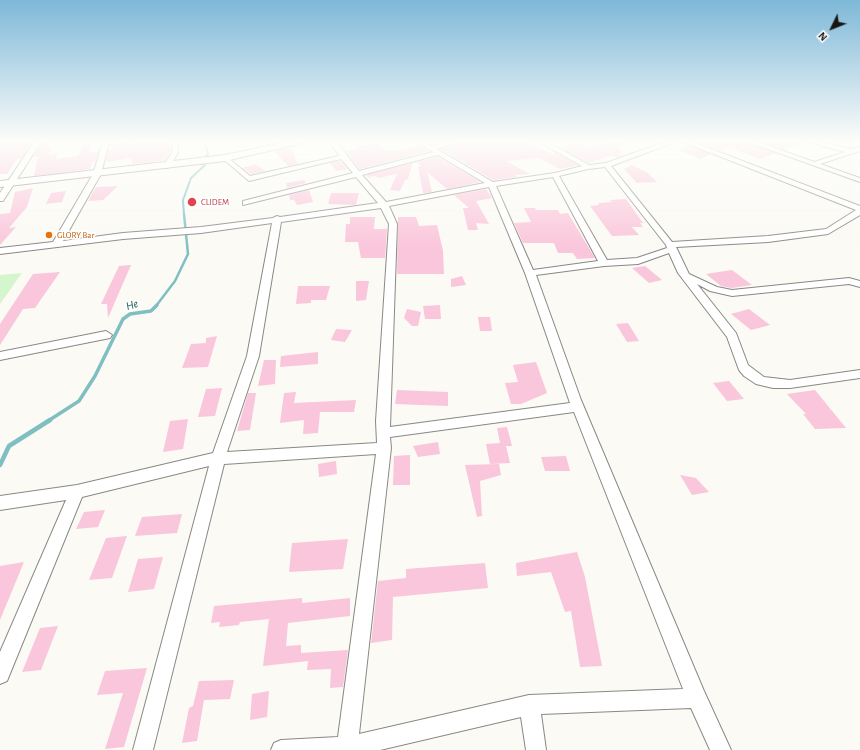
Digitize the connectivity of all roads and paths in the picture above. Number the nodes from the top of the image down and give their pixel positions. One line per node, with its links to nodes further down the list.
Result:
1 (69, 177): 12 (main road)
2 (95, 177): 19 (street)
3 (246, 177): 4 (street)
4 (258, 177)
5 (347, 177): 15 (street)
6 (362, 177): 16 (street)
7 (480, 177): 13 (street)
8 (541, 177): 13 (street)
9 (556, 177): 22 (street)
10 (617, 177): 20 (street)
11 (776, 177): 17 (street)
12 (5, 184): 14 (street)
13 (492, 184): 16 (street); 23 (street)
14 (0, 199)
15 (246, 203)
16 (384, 204): 18 (street); 30 (street)
17 (860, 210): 20 (street)
18 (277, 218): 19 (street); 32 (street)
19 (56, 245): 21 (street)
20 (672, 247): 22 (street); 24 (street)
21 (0, 251)
22 (604, 263): 23 (street)
23 (530, 273): 29 (street)
24 (683, 273): 25 (street); 28 (street)
25 (860, 284)
26 (106, 335): 27 (street)
27 (0, 356)
28 (860, 374)
29 (578, 407): 30 (street); 36 (street)
30 (383, 433): 31 (street)
31 (384, 448): 32 (street); 38 (street)
32 (218, 458): 33 (street); 39 (street)
33 (77, 492): 34 (street); 35 (street)
34 (0, 503)
35 (0, 674)
36 (697, 698): 37 (street); 42 (street)
37 (529, 705): 38 (street); 41 (street)
38 (348, 748): 40 (street)
39 (143, 750)
40 (282, 750)
41 (536, 750)
42 (721, 750)

